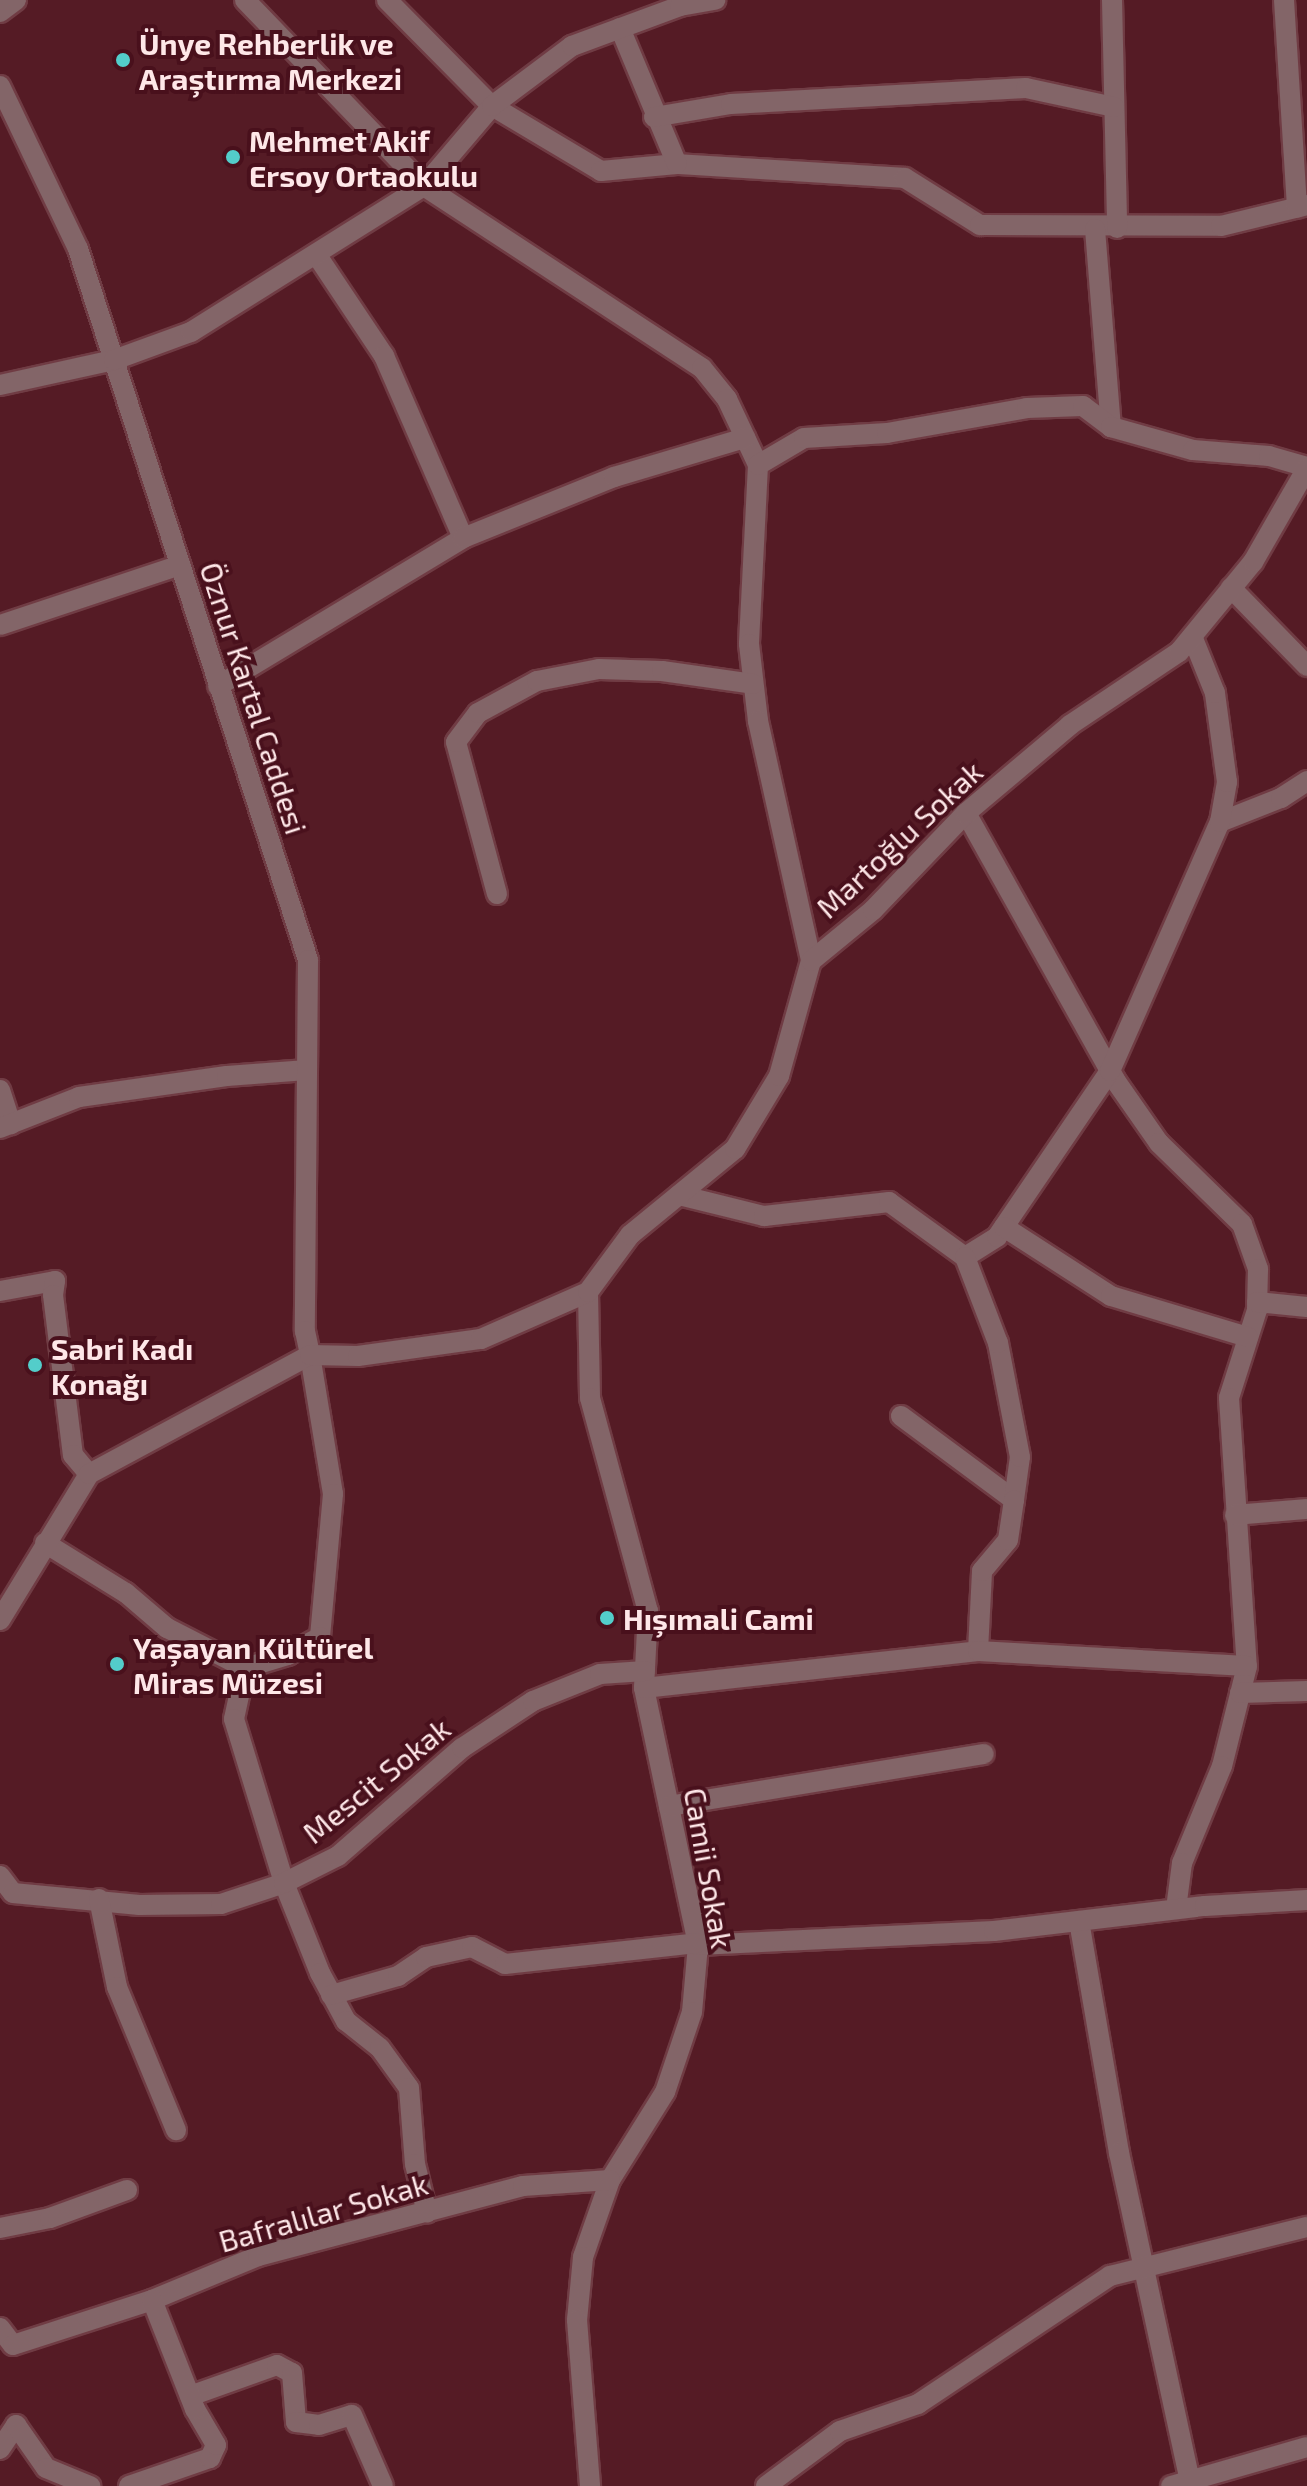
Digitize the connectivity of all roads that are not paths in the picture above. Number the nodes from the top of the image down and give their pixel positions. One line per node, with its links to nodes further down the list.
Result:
1 (16, 0): 7 (street)
2 (245, 0): 14 (street)
3 (715, 0): 8 (street)
4 (1112, 0): 11 (street)
5 (1284, 0): 15 (street)
6 (395, 3): 10 (street)
7 (0, 12)
8 (620, 28): 10 (street); 12 (street)
9 (1, 88): 19 (street, Öznur Kartal Caddesi)
10 (492, 106): 13 (street); 14 (street)
11 (1114, 107): 12 (street); 16 (street)
12 (654, 117): 13 (street)
13 (677, 164): 17 (street)
14 (424, 186): 18 (street); 22 (street)
15 (1302, 206): 16 (street)
16 (1117, 228): 17 (street)
17 (1095, 229): 21 (street)
18 (316, 254): 19 (street); 25 (street)
19 (114, 360): 20 (street); 26 (street, Öznur Kartal Caddesi)
20 (0, 385)
21 (1111, 427): 23 (street); 24 (street)
22 (745, 438): 23 (street); 25 (street)
23 (758, 465): 31 (street)
24 (1307, 468): 27 (street, Martoğlu Sokak)
25 (463, 538): 32 (street)
26 (180, 565): 28 (street); 32 (street, Öznur Kartal Caddesi)
27 (1231, 588): 29 (street, Martoğlu Sokak); 30 (street)
28 (0, 625)
29 (1192, 636): 34 (street, Martoğlu Sokak); 35 (street)
30 (1307, 666)
31 (753, 684): 36 (street); 37 (street)
32 (218, 686): 38 (street, Öznur Kartal Caddesi)
33 (1307, 781): 35 (street)
34 (966, 813): 37 (street, Martoğlu Sokak); 39 (street)
35 (1220, 822): 39 (street)
36 (497, 894)
37 (811, 961): 42 (street, Martoğlu Sokak)
38 (307, 1070): 41 (street); 50 (street, Öznur Kartal Caddesi)
39 (1110, 1071): 43 (street); 47 (street)
40 (0, 1090): 41 (street)
41 (5, 1126)
42 (679, 1195): 44 (street); 46 (street, Martoğlu Sokak)
43 (1004, 1227): 44 (street); 49 (street)
44 (965, 1257): 53 (street)
45 (0, 1291): 52 (street)
46 (588, 1292): 50 (street); 61 (street, Camii Sokak)
47 (1257, 1302): 48 (street); 49 (street)
48 (1307, 1307)
49 (1248, 1337): 55 (street)
50 (310, 1355): 52 (street); 60 (street, Öznur Kartal Caddesi)
51 (901, 1416): 53 (street)
52 (89, 1474): 56 (street)
53 (1014, 1500): 58 (street)
54 (1307, 1509): 55 (street)
55 (1235, 1515): 59 (street)
56 (45, 1543): 57 (street); 60 (street)
57 (0, 1620)
58 (978, 1651): 59 (street, Mescit Sokak); 61 (street, Mescit Sokak)
59 (1247, 1666): 63 (street)
60 (245, 1668): 67 (street)
61 (644, 1680): 65 (street, Camii Sokak); 67 (street, Mescit Sokak)
62 (1307, 1691): 63 (street)
63 (1240, 1693): 70 (street)
64 (984, 1754): 65 (street)
65 (669, 1806): 72 (street, Camii Sokak)
66 (0, 1876): 68 (street, Mescit Sokak)
67 (284, 1883): 68 (street, Mescit Sokak); 73 (street)
68 (99, 1899): 74 (street)
69 (1307, 1900): 70 (street)
70 (1176, 1909): 71 (street)
71 (1079, 1921): 72 (street); 80 (street)
72 (697, 1944): 73 (street); 75 (street, Camii Sokak)
73 (331, 1995): 77 (street)
74 (176, 2130)
75 (610, 2180): 77 (street, Bafralılar Sokak); 90 (street, Camii Sokak)
76 (127, 2190): 79 (street)
77 (427, 2213): 81 (street, Bafralılar Sokak)
78 (1307, 2227): 80 (street)
79 (0, 2228)
80 (1142, 2267): 87 (street); 91 (street)
81 (152, 2300): 82 (street, Bafralılar Sokak); 83 (street)
82 (0, 2328)
83 (190, 2396): 86 (street); 89 (street)
84 (1307, 2447): 87 (street)
85 (0, 2449): 88 (street)
86 (139, 2484)
87 (1184, 2484)
88 (90, 2486)
89 (383, 2486)
90 (590, 2486)
91 (766, 2486)

